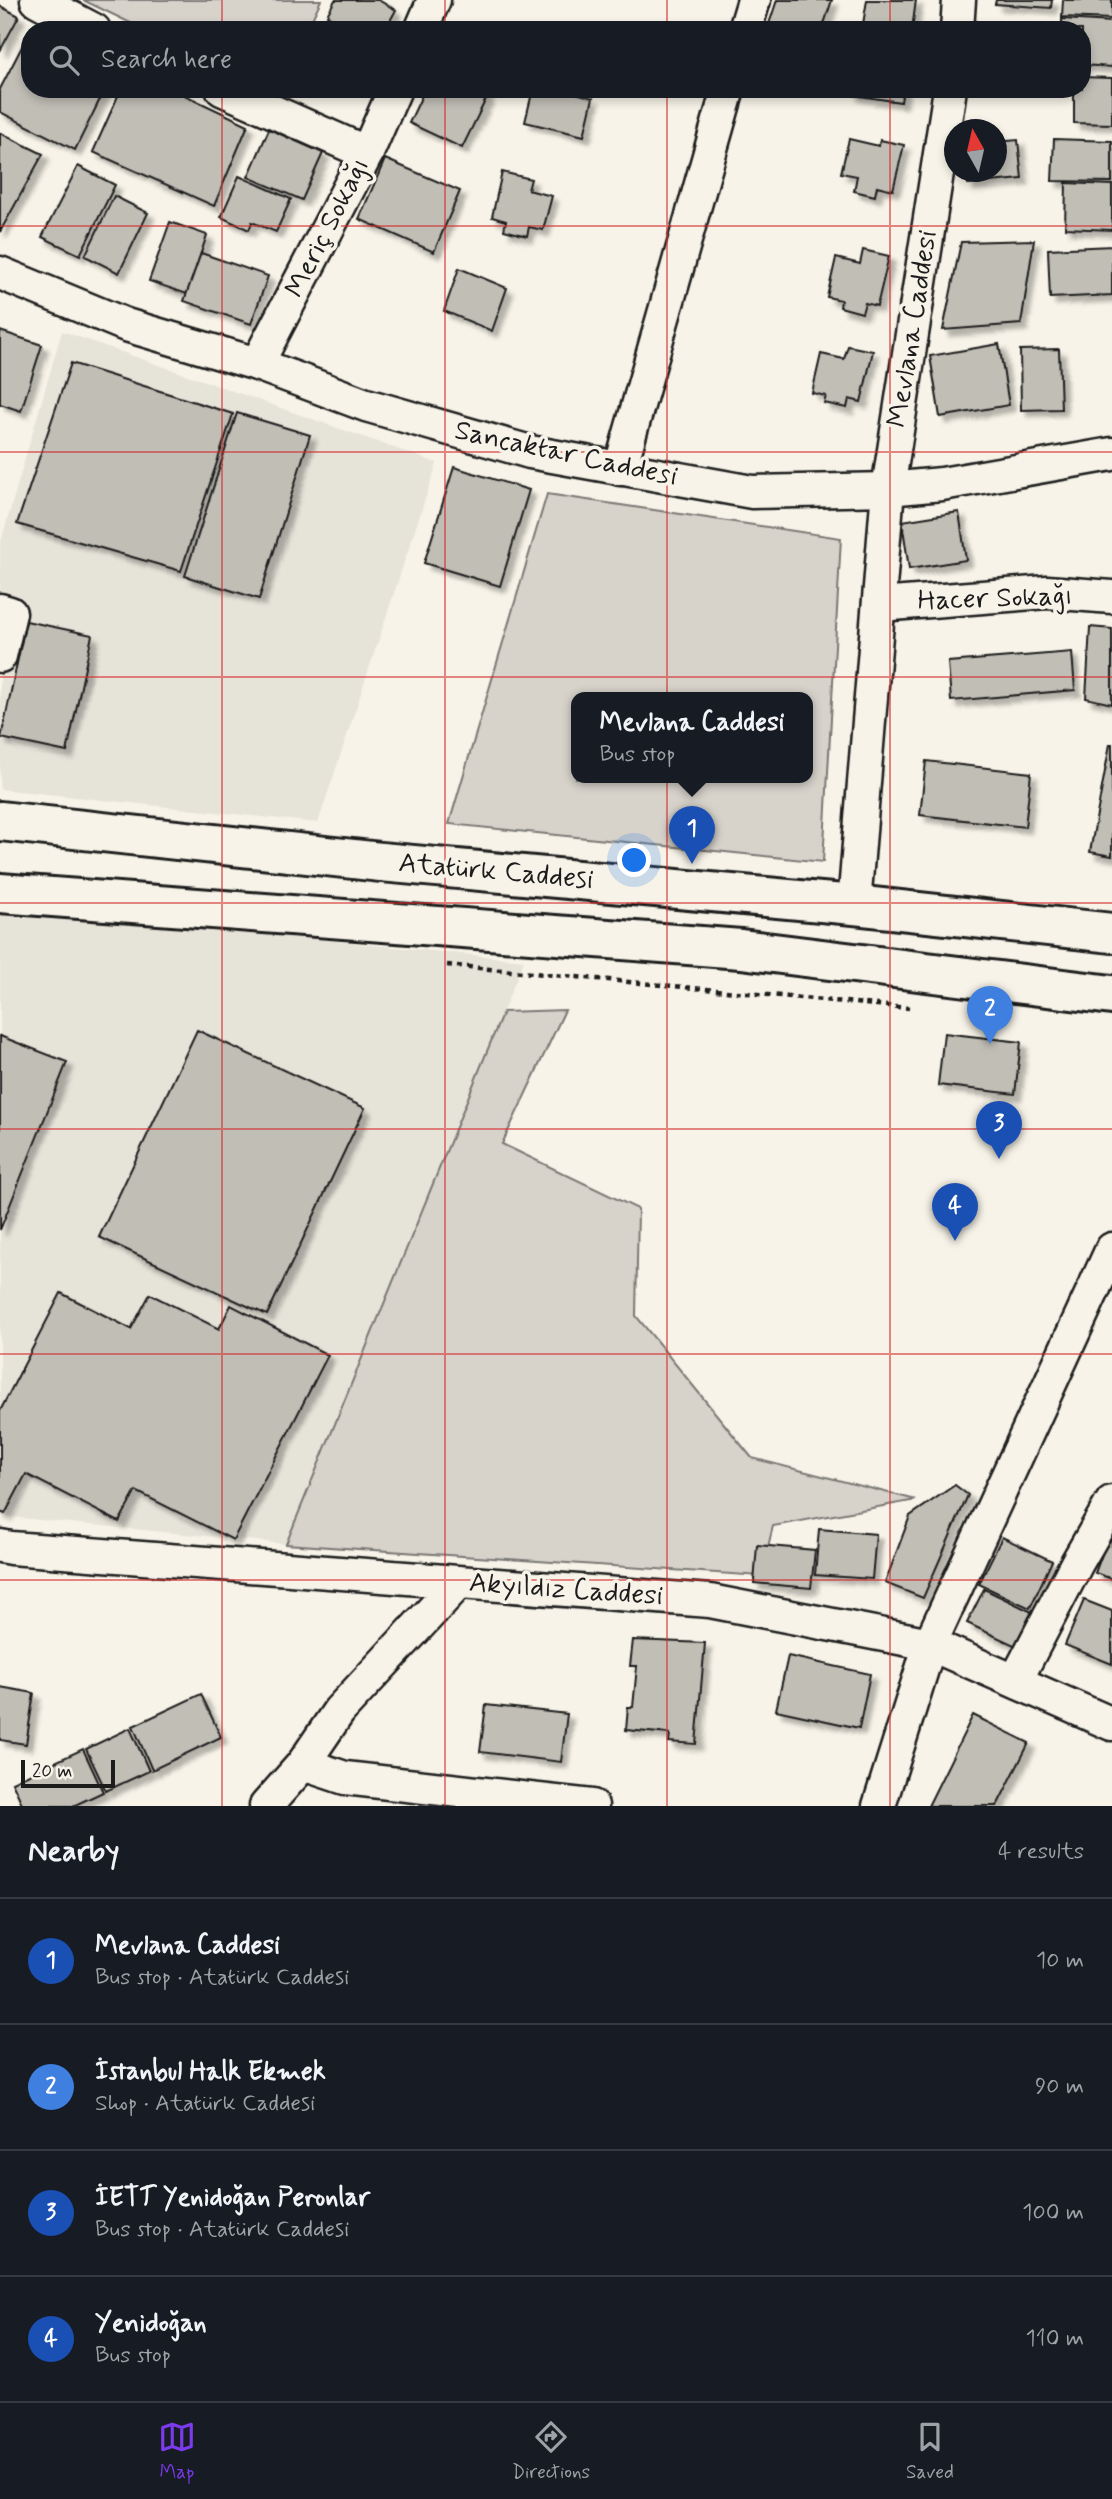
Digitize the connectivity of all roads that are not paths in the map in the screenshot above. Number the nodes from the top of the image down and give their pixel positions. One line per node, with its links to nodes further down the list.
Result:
1 (37, 0): 5 (street)
2 (434, 0): 6 (street)
3 (754, 0): 7 (street)
4 (959, 0): 8 (street)
5 (77, 21)
6 (425, 21)
7 (748, 21)
8 (958, 21)
9 (242, 98): 13 (street)
10 (391, 98): 13 (street, Meriç Sokağı)
11 (725, 98): 17 (street)
12 (949, 98): 18 (street, Mevlana Caddesi)
13 (367, 153): 15 (street, Meriç Sokağı)
14 (0, 273): 15 (street, Sancaktar Caddesi)
15 (257, 365): 17 (street, Sancaktar Caddesi)
16 (1112, 454): 18 (street, Sancaktar Caddesi)
17 (620, 469): 18 (street, Sancaktar Caddesi)
18 (888, 489): 20 (street, Mevlana Caddesi)
19 (1112, 597): 20 (street, Hacer Sokağı)
20 (879, 605): 25 (street, Mevlana Caddesi)
21 (0, 610): 22 (street)
22 (0, 656)
23 (2, 830): 25 (main road, Atatürk Caddesi)
24 (0, 893): 27 (main road)
25 (853, 905): 26 (main road, Atatürk Caddesi)
26 (1112, 933)
27 (1112, 995)
28 (1112, 1249): 32 (street)
29 (1112, 1502): 33 (street)
30 (0, 1546): 31 (street, Akyıldız Caddesi)
31 (458, 1583): 32 (street, Akyıldız Caddesi); 35 (street)
32 (930, 1644): 33 (street, Akyıldız Caddesi); 38 (street)
33 (1016, 1680): 34 (street, Akyıldız Caddesi)
34 (1112, 1724)
35 (303, 1764): 36 (street); 37 (street)
36 (266, 1806)
37 (592, 1806)
38 (879, 1806)

